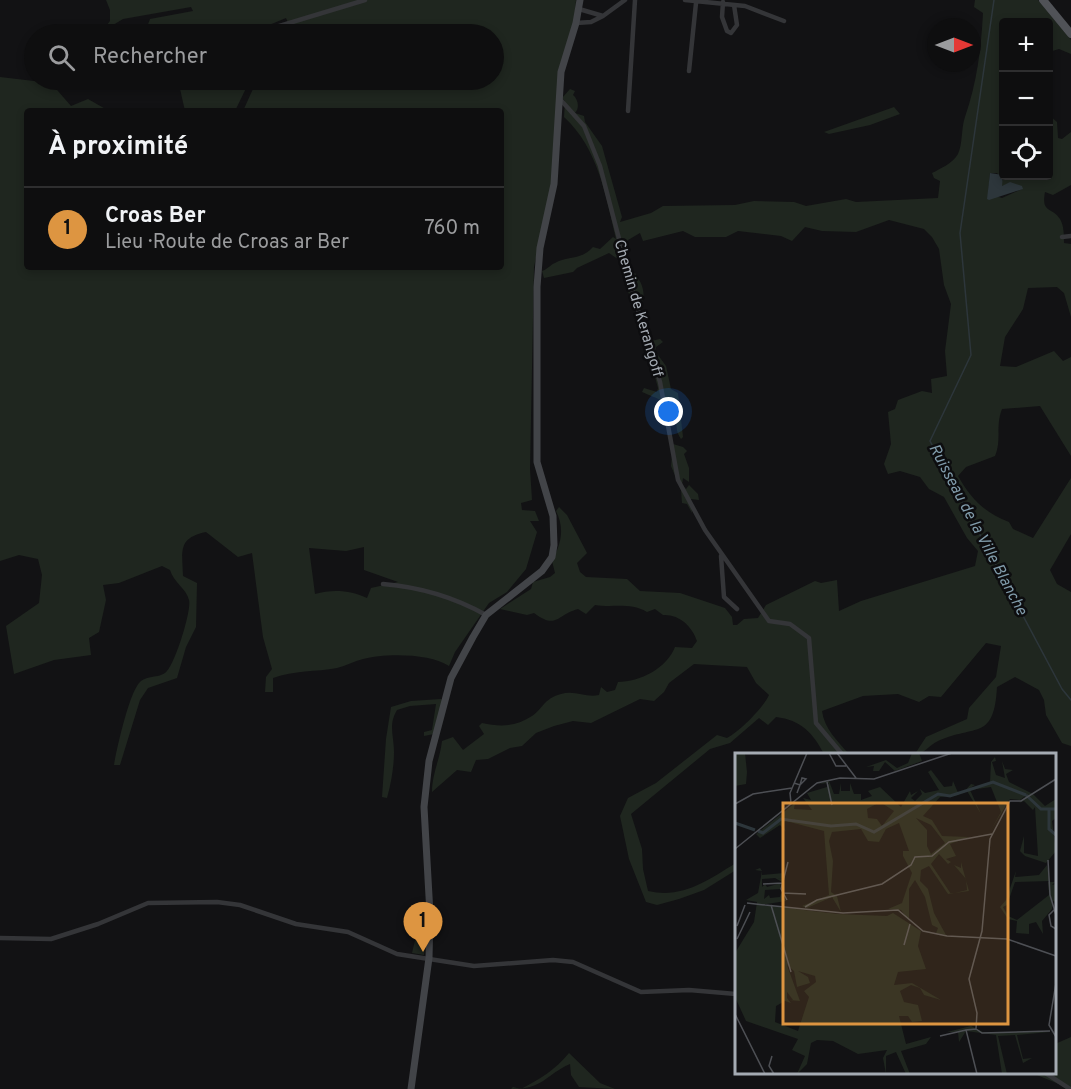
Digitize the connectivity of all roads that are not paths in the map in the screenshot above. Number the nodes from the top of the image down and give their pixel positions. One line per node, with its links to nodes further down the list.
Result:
1 (365, 0): 14 (street)
2 (578, 0): 10 (street); 13 (street)
3 (625, 0): 11 (street)
4 (635, 0): 18 (street)
5 (685, 0): 8 (street)
6 (1043, 0): 15 (main road)
7 (723, 2): 8 (street); 9 (street); 9 (street)
8 (696, 3): 16 (street)
9 (734, 5): 12 (street)
10 (579, 9): 11 (street); 13 (street)
11 (603, 16): 13 (street)
12 (784, 21)
13 (576, 23): 17 (street)
14 (286, 24)
15 (1071, 34)
16 (689, 70)
17 (560, 98): 21 (street, Chemin de Kerangoff); 24 (street)
18 (628, 111)
19 (1071, 236): 20 (street)
20 (1062, 237)
21 (721, 553): 23 (street); 25 (street, Chemin de Kerangoff)
22 (383, 584): 24 (street)
23 (736, 609)
24 (486, 615): 27 (street)
25 (841, 753)
26 (0, 938): 27 (street)
27 (429, 958): 28 (street); 30 (street)
28 (735, 994)
29 (1047, 1074): 31 (street)
30 (411, 1089)
31 (1070, 1089)

